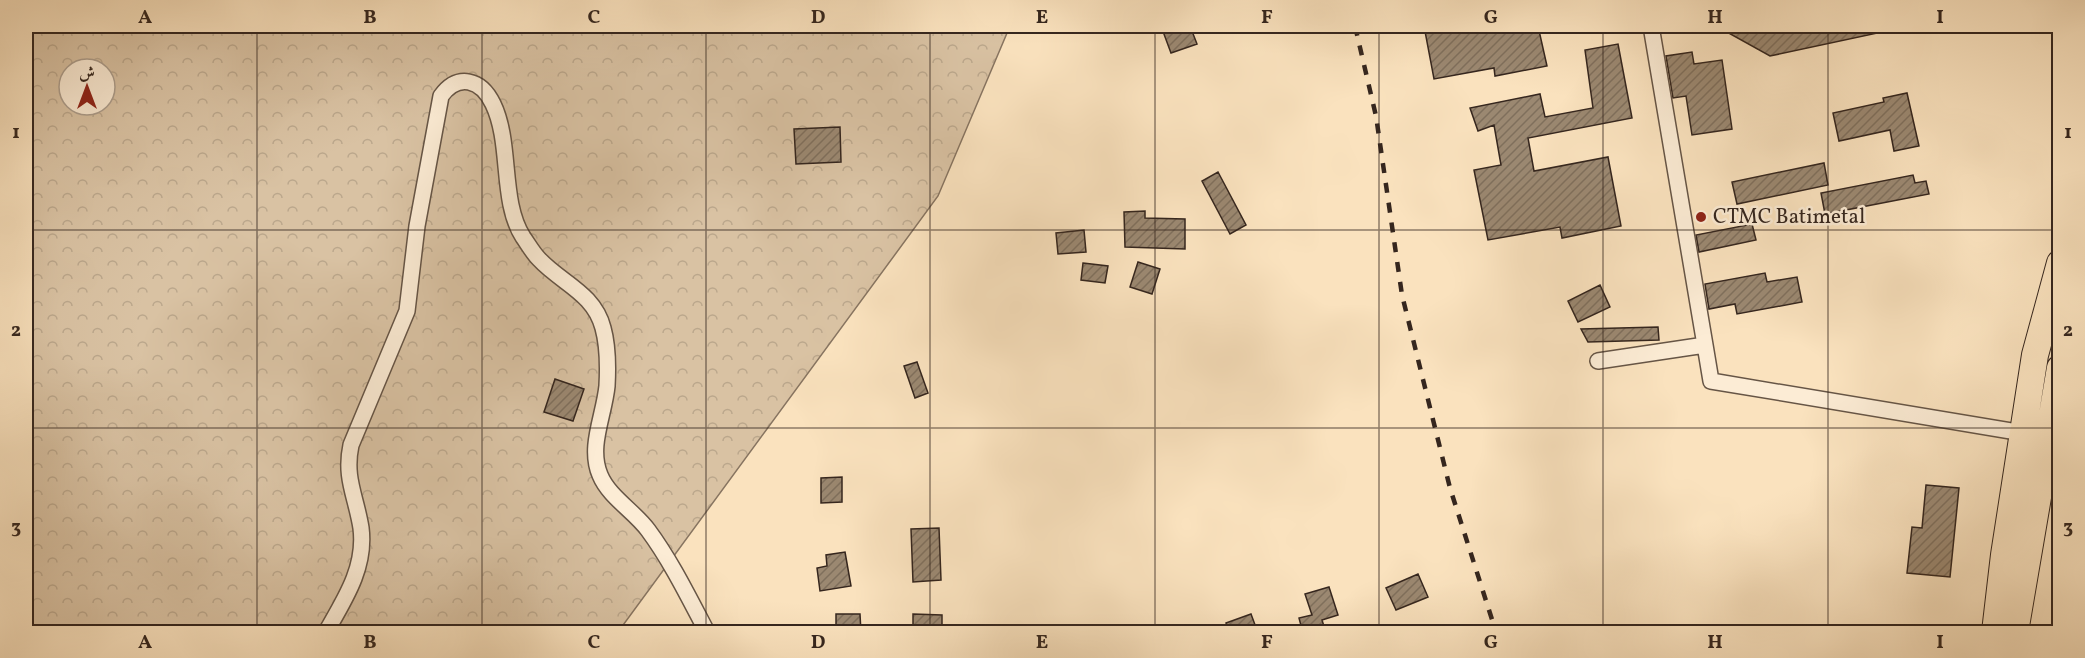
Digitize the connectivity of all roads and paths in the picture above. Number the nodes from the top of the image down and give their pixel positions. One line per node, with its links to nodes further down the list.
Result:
1 (1651, 26): 3 (street)
2 (2060, 263): 6 (highway)
3 (1704, 345): 4 (street); 6 (street)
4 (1598, 361)
5 (2060, 368): 10 (highway)
6 (2023, 433): 9 (highway)
7 (326, 633): 8 (street)
8 (707, 633)
9 (1995, 633)
10 (2015, 633)

